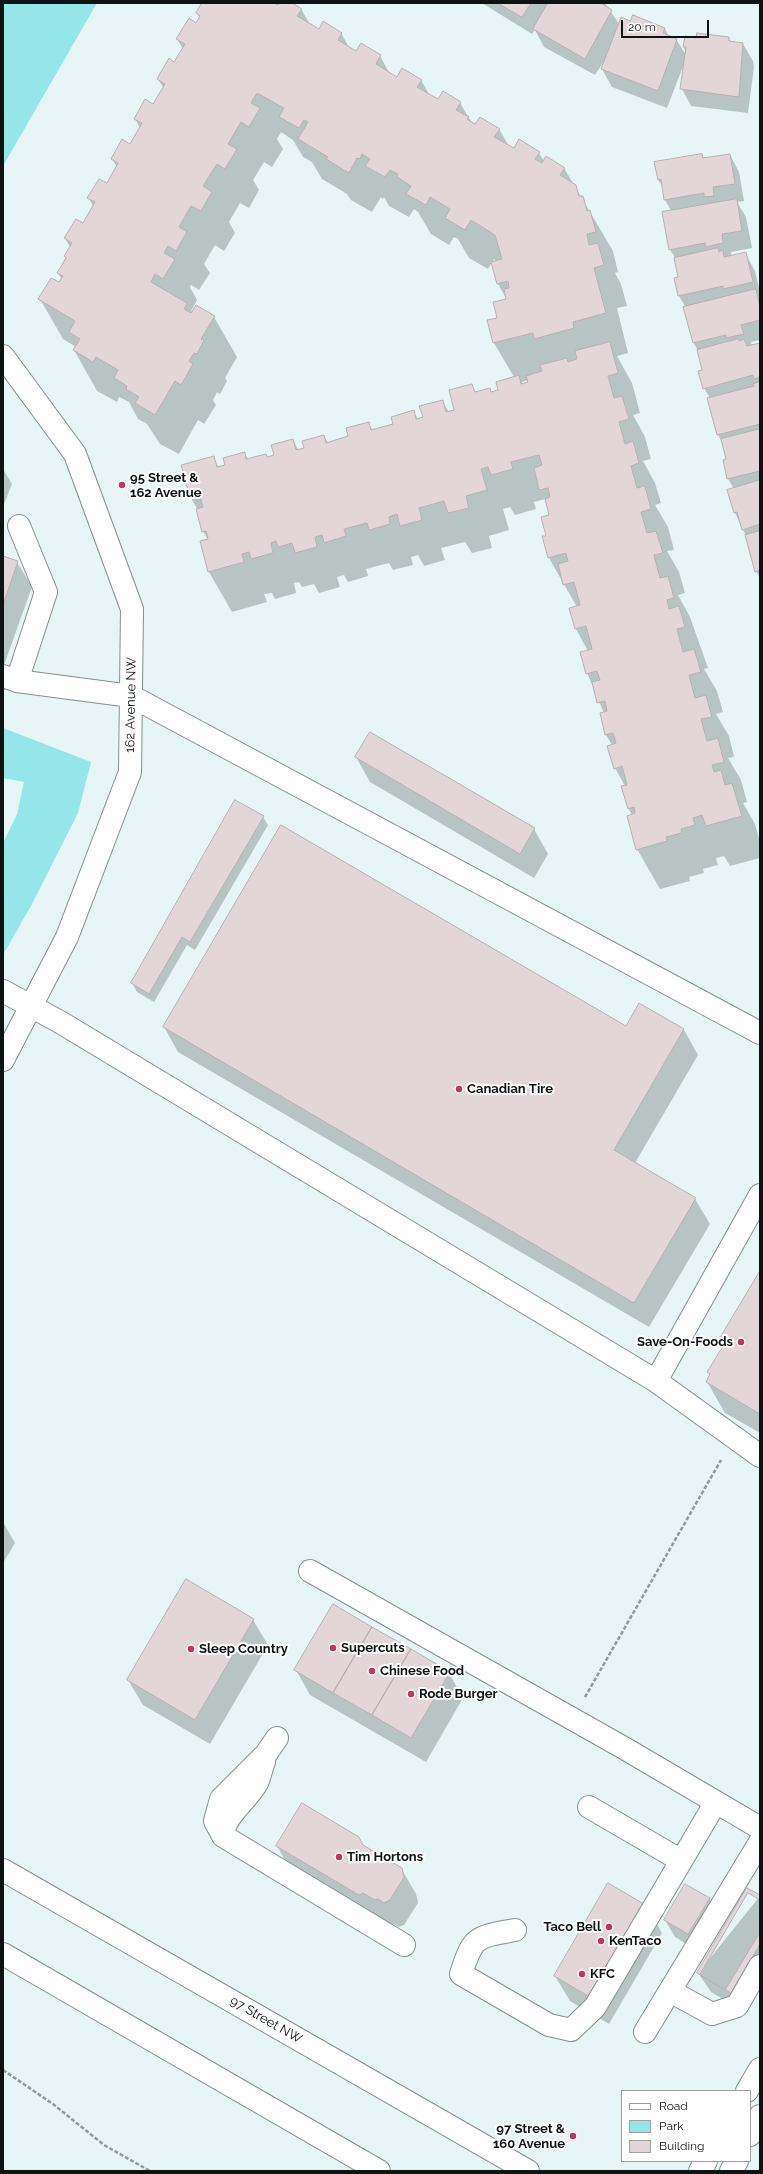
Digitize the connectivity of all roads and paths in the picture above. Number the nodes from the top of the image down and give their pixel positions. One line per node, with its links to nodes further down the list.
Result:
1 (3, 356): 4 (main road, 162 Avenue NW)
2 (19, 526): 3 (main road)
3 (10, 679): 4 (main road)
4 (131, 696): 6 (main road, 162 Avenue NW); 7 (main road)
5 (3, 991): 6 (main road)
6 (31, 1005): 8 (main road, 162 Avenue NW); 10 (main road)
7 (760, 1033)
8 (3, 1060)
9 (760, 1195): 10 (main road)
10 (656, 1381): 11 (main road)
11 (734, 1437): 12 (main road); 14 (path)
12 (760, 1456)
13 (310, 1571): 14 (main road)
14 (572, 1719): 16 (main road)
15 (272, 1746): 24 (main road)
16 (716, 1802): 18 (main road); 20 (main road)
17 (589, 1807): 20 (main road)
18 (760, 1828)
19 (760, 1842): 22 (main road)
20 (680, 1860): 23 (main road)
21 (3, 1870): 40 (main road, 97 Street NW)
22 (752, 1872): 27 (main road)
23 (515, 1930)
24 (404, 1945)
25 (3, 1954): 34 (main road)
26 (760, 1966): 27 (main road)
27 (670, 1991): 28 (main road)
28 (645, 2032)
29 (760, 2069): 31 (main road)
30 (3, 2070): 37 (path)
31 (748, 2090)
32 (760, 2116): 33 (main road)
33 (751, 2133)
34 (340, 2149): 38 (main road); 39 (main road)
35 (705, 2162): 41 (main road)
36 (736, 2162): 42 (main road)
37 (150, 2171)
38 (367, 2171)
39 (379, 2171)
40 (528, 2171)
41 (700, 2171)
42 (732, 2171)

